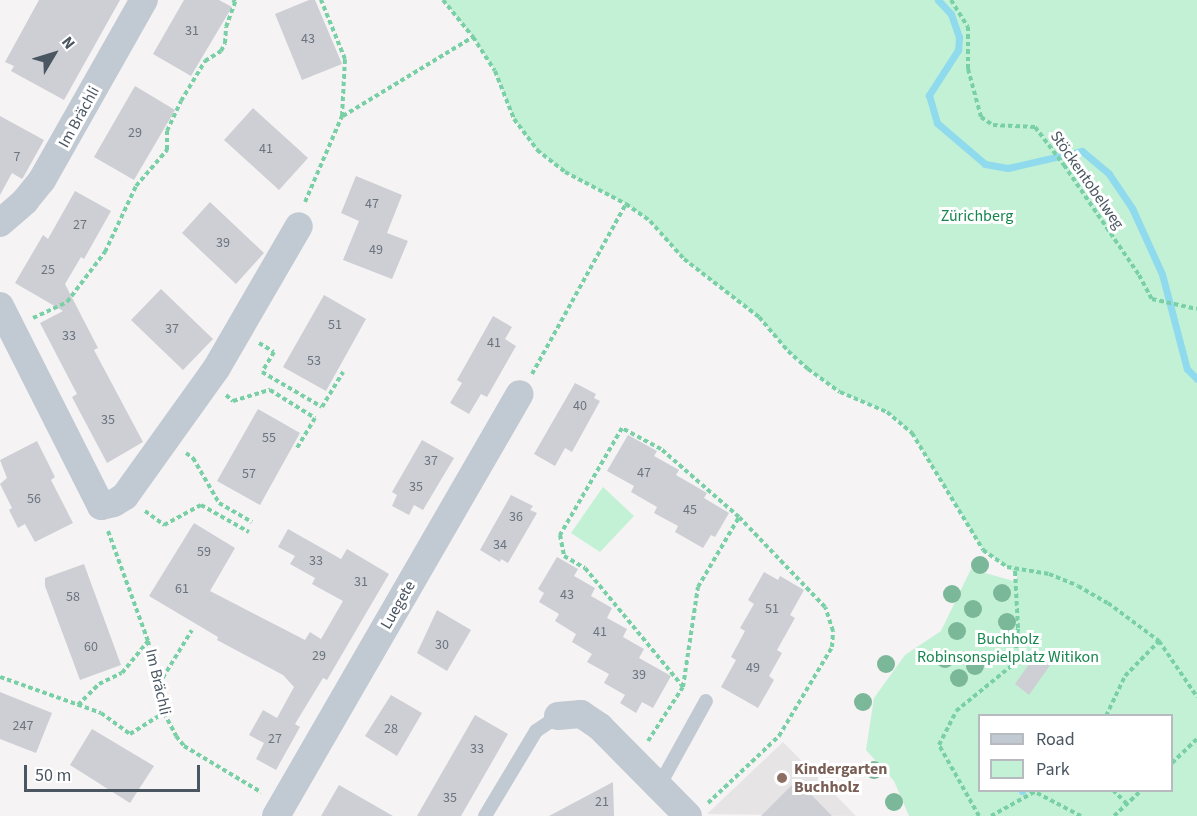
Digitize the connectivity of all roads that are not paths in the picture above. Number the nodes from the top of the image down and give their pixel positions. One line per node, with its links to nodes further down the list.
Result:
1 (144, 0): 2 (street, Im Brächli)
2 (0, 223)
3 (299, 226): 4 (street)
4 (5, 316)
5 (520, 394): 9 (street, Luegete)
6 (706, 701): 8 (lane)
7 (558, 716): 8 (street); 11 (lane)
8 (659, 786): 10 (street)
9 (279, 810)
10 (696, 812)
11 (485, 816)

